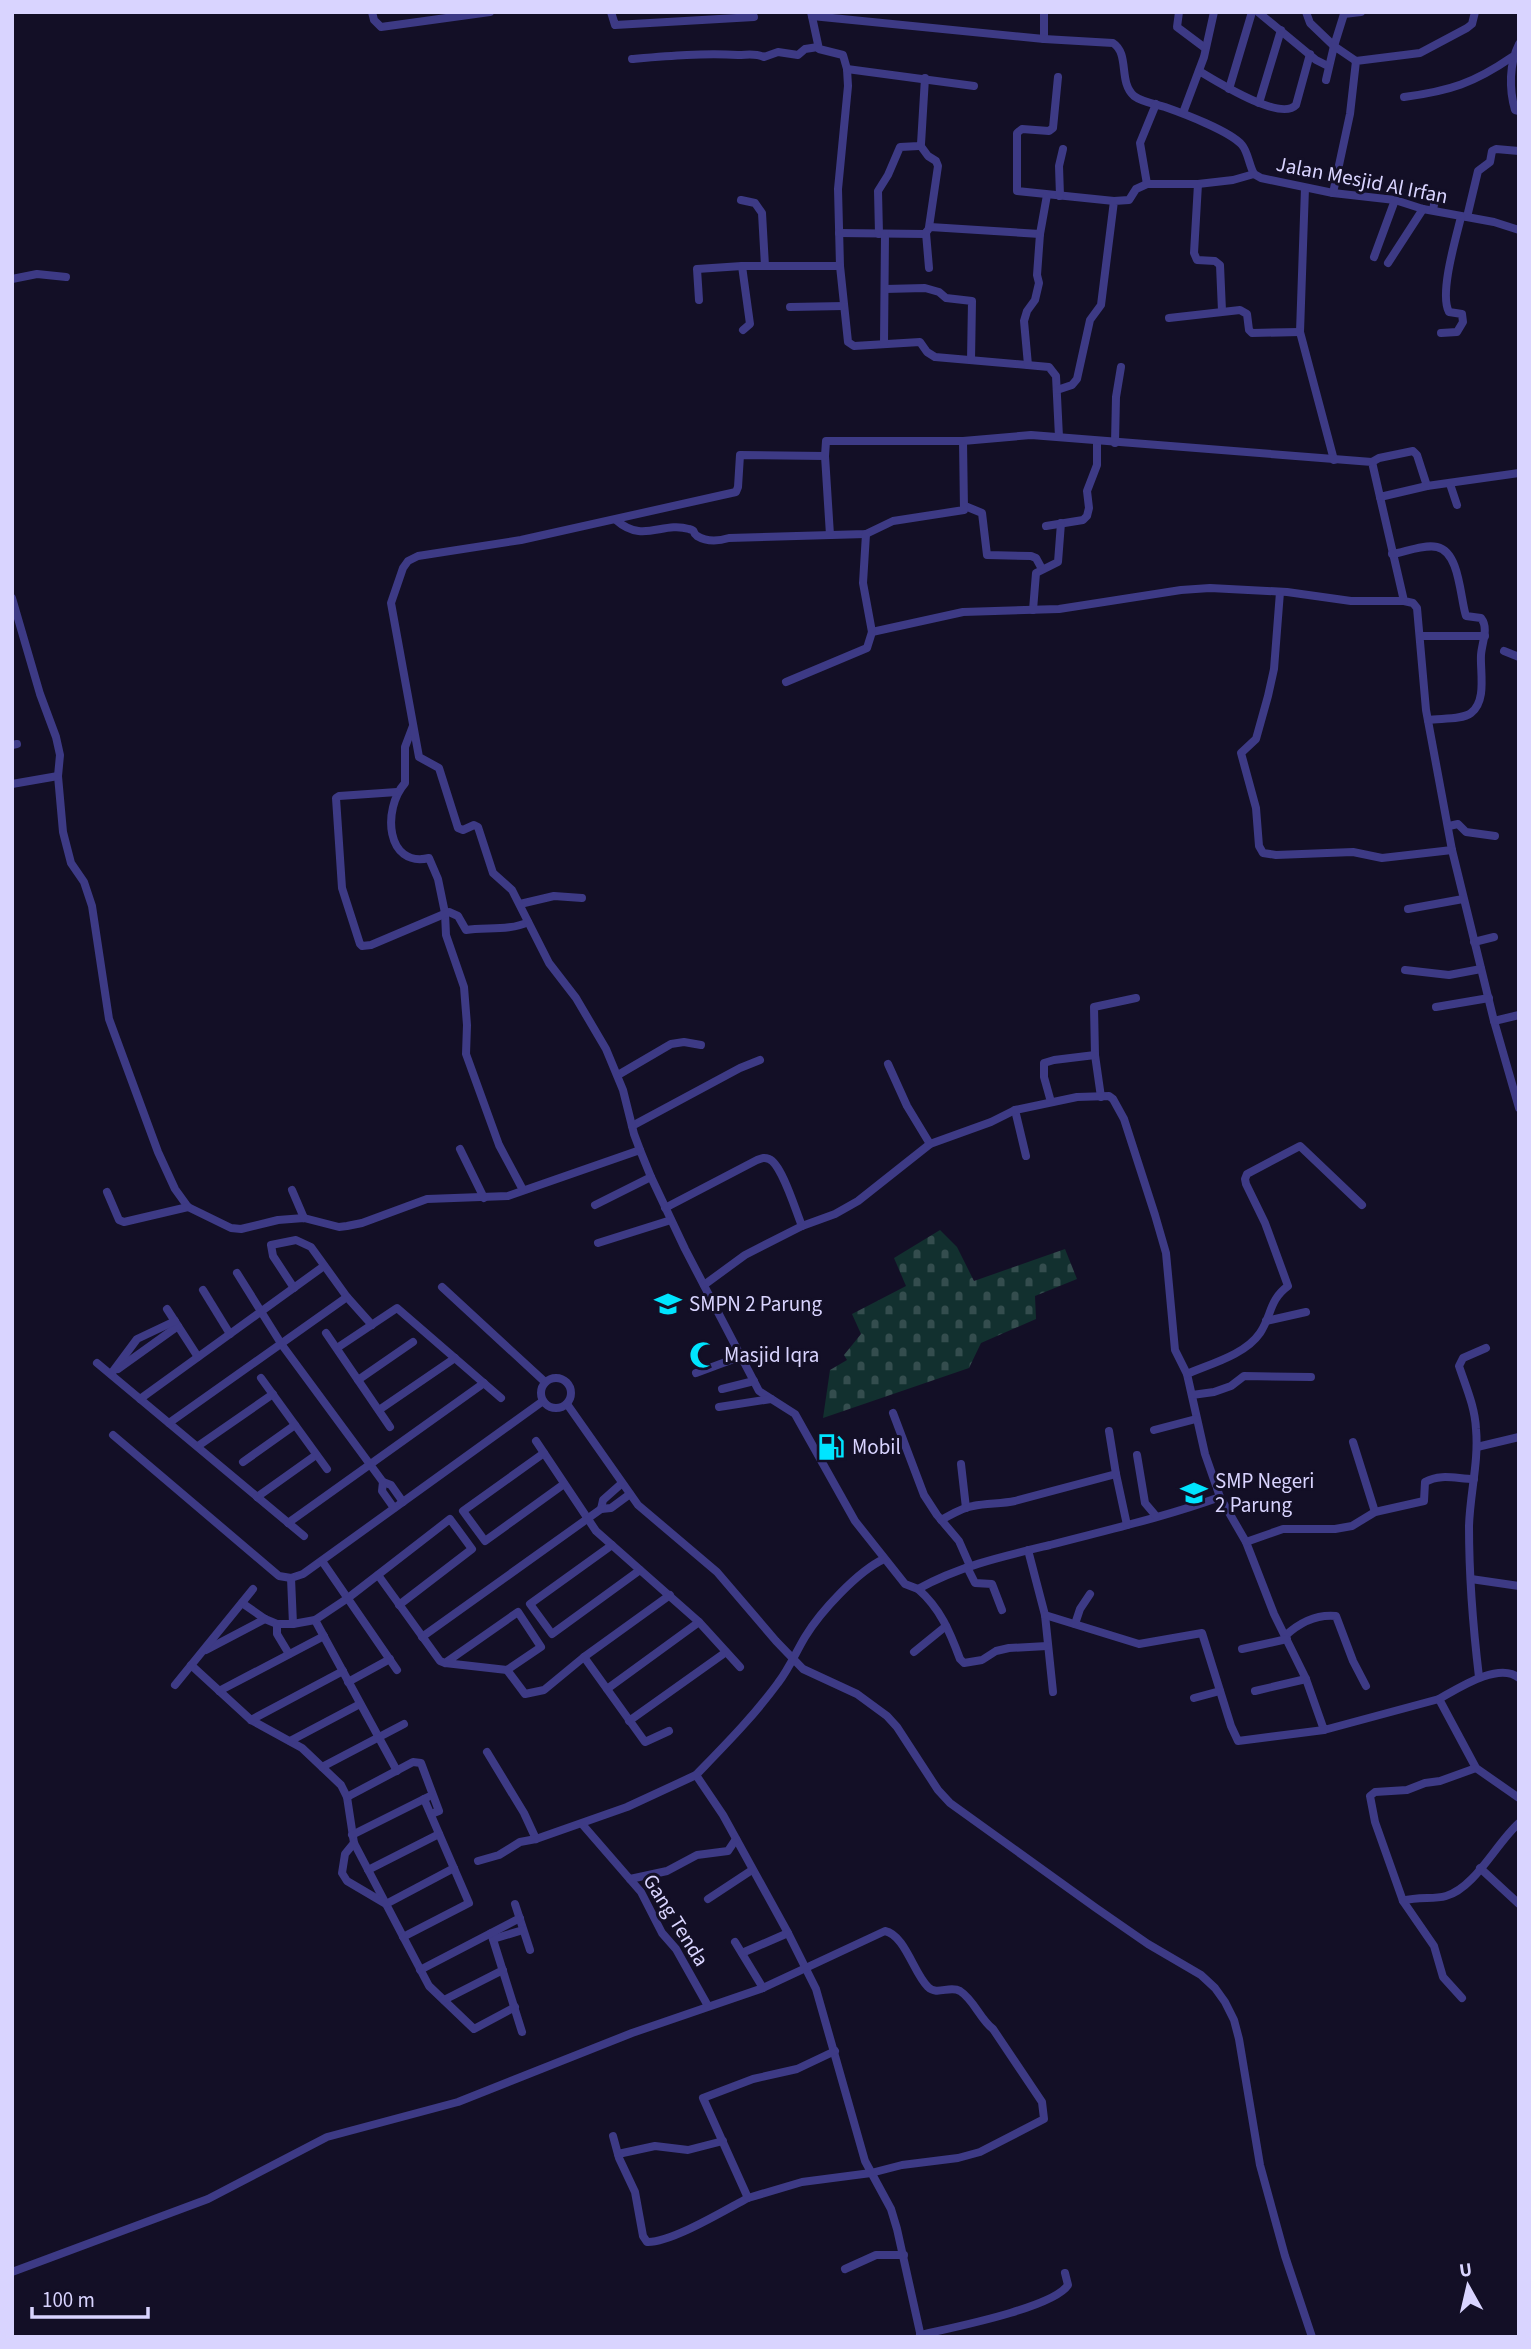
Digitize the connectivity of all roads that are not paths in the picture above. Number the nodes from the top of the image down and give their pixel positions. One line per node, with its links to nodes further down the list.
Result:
1 (372, 12): 13 (street)
2 (490, 12): 13 (street)
3 (611, 12): 16 (street)
4 (1044, 12): 18 (street)
5 (1179, 12): 22 (street)
6 (1214, 12): 22 (street)
7 (1252, 12): 35 (street)
8 (1258, 12): 17 (street)
9 (1306, 12): 20 (street)
10 (1333, 12): 15 (street)
11 (1361, 12): 15 (street)
12 (1475, 12): 26 (street)
13 (471, 14)
14 (812, 14): 18 (street); 21 (street)
15 (1344, 14): 20 (street)
16 (754, 17)
17 (1281, 30): 23 (street); 37 (street)
18 (1044, 39): 38 (street, Jalan Mesjid Al Irfan)
19 (1519, 44): 24 (street)
20 (1334, 46): 26 (street); 27 (street)
21 (818, 47): 25 (street); 28 (street)
22 (1205, 48): 29 (street)
23 (1310, 54): 27 (street); 37 (street)
24 (1512, 57): 31 (street); 36 (street)
25 (632, 59)
26 (1356, 61): 48 (street)
27 (1328, 66): 33 (street)
28 (847, 69): 32 (street); 60 (street)
29 (1199, 71): 35 (street); 40 (street)
30 (1058, 76): 49 (street)
31 (1515, 77): 39 (street)
32 (926, 78): 34 (street); 41 (street)
33 (1326, 79)
34 (974, 86)
35 (1229, 89): 37 (street)
36 (1404, 97)
37 (1259, 103)
38 (1156, 104): 40 (street, Jalan Mesjid Al Irfan); 45 (street)
39 (1517, 111)
40 (1183, 113): 44 (street, Jalan Mesjid Al Irfan)
41 (920, 145): 58 (street); 61 (street)
42 (1063, 149): 50 (street)
43 (1519, 151): 57 (street)
44 (1254, 174): 46 (street); 47 (street, Jalan Mesjid Al Irfan)
45 (1147, 184): 46 (street); 54 (street)
46 (1198, 184): 75 (street)
47 (1305, 188): 48 (street, Jalan Mesjid Al Irfan); 78 (street)
48 (1334, 193): 53 (street, Jalan Mesjid Al Irfan)
49 (1047, 195): 50 (street); 62 (street)
50 (1060, 195): 54 (street)
51 (1435, 199): 56 (street)
52 (741, 200): 67 (street)
53 (1395, 200): 55 (street, Jalan Mesjid Al Irfan); 63 (street)
54 (1114, 201): 84 (street)
55 (1423, 209): 56 (street, Jalan Mesjid Al Irfan); 64 (street)
56 (1433, 210): 57 (street, Jalan Mesjid Al Irfan)
57 (1464, 217): 59 (street, Jalan Mesjid Al Irfan); 79 (street)
58 (928, 230): 61 (street); 62 (street); 68 (street)
59 (1519, 230)
60 (839, 233): 61 (street); 65 (street)
61 (882, 234): 71 (street)
62 (1040, 234): 82 (street)
63 (1374, 257)
64 (1388, 263)
65 (840, 265): 67 (street); 73 (street)
66 (742, 266): 67 (street); 72 (street); 77 (street)
67 (765, 266)
68 (929, 268)
69 (66, 278): 70 (street)
70 (12, 279)
71 (885, 289): 80 (street); 81 (street)
72 (699, 300)
73 (844, 306): 74 (street); 80 (street)
74 (790, 307)
75 (1222, 311): 76 (street); 78 (street)
76 (1169, 318)
77 (743, 330)
78 (1300, 331): 90 (street)
79 (1441, 333)
80 (884, 344): 81 (street)
81 (971, 360): 82 (street)
82 (1028, 365): 84 (street)
83 (1121, 367): 88 (street)
84 (1056, 390): 85 (street)
85 (1059, 437): 86 (street); 87 (street)
86 (964, 441): 89 (street); 97 (street)
87 (1097, 441): 88 (street); 99 (street)
88 (1115, 443): 90 (street)
89 (825, 456): 98 (street); 102 (street)
90 (1334, 460): 91 (street)
91 (1372, 462): 94 (street); 95 (street)
92 (1519, 474): 93 (street)
93 (1450, 484): 94 (street); 96 (street)
94 (1427, 486): 95 (street)
95 (1380, 497): 103 (street)
96 (1457, 505)
97 (965, 506): 101 (street); 104 (street)
98 (616, 520): 102 (street); 117 (street)
99 (1061, 523): 100 (street); 104 (street)
100 (1046, 526)
101 (866, 534): 102 (street); 110 (street)
102 (830, 535)
103 (1392, 554): 107 (street); 112 (street)
104 (1042, 569): 109 (street)
105 (1280, 592): 107 (street); 109 (street); 123 (street)
106 (12, 598): 108 (street)
107 (1404, 601): 111 (street)
108 (15, 610): 118 (street)
109 (1033, 610): 110 (street)
110 (872, 632): 115 (street)
111 (1420, 636): 112 (street); 116 (street)
112 (1485, 636): 116 (street)
113 (1504, 651): 114 (street)
114 (1519, 657)
115 (786, 682)
116 (1428, 720): 121 (street)
117 (414, 725): 120 (street); 126 (street)
118 (58, 776): 119 (street); 160 (street)
119 (12, 784)
120 (397, 792): 128 (street); 128 (street)
121 (1449, 826): 122 (street); 123 (street)
122 (1495, 836)
123 (1452, 850): 125 (street)
124 (582, 898): 126 (street)
125 (1463, 899): 127 (street); 131 (street)
126 (520, 904): 129 (street)
127 (1408, 909)
128 (445, 913): 129 (street); 155 (street)
129 (528, 922): 143 (street)
130 (1494, 937): 131 (street)
131 (1474, 942): 132 (street)
132 (1481, 969): 133 (street); 135 (street)
133 (1405, 970)
134 (1136, 998): 140 (street)
135 (1489, 998): 136 (street); 138 (street)
136 (1436, 1007)
137 (1519, 1015): 138 (street)
138 (1494, 1021): 146 (street)
139 (701, 1045): 143 (street)
140 (1095, 1055): 144 (street); 145 (street)
141 (760, 1060): 148 (street)
142 (888, 1063): 149 (street)
143 (618, 1075): 148 (street)
144 (1101, 1097): 145 (street); 191 (street)
145 (1051, 1102): 147 (street)
146 (1519, 1108)
147 (1016, 1110): 149 (street); 152 (street)
148 (632, 1126): 151 (street)
149 (930, 1144): 164 (street)
150 (460, 1149): 157 (street)
151 (640, 1150): 153 (street); 155 (street)
152 (1026, 1156)
153 (650, 1177): 158 (street); 161 (street)
154 (292, 1190): 162 (street)
155 (523, 1190): 157 (street)
156 (107, 1192): 160 (street)
157 (484, 1198): 162 (street)
158 (595, 1205)
159 (1362, 1205): 176 (street)
160 (188, 1207): 162 (street)
161 (665, 1208): 163 (street); 164 (street)
162 (304, 1218)
163 (671, 1220): 165 (street); 168 (street)
164 (802, 1226): 168 (street)
165 (598, 1243)
166 (324, 1266): 170 (street); 170 (street); 172 (street)
167 (237, 1273): 174 (street)
168 (704, 1285): 187 (street)
169 (442, 1287): 196 (street)
170 (294, 1288): 174 (street)
171 (202, 1290): 179 (street)
172 (347, 1297): 178 (street); 182 (street)
173 (167, 1309): 177 (street)
174 (262, 1311): 179 (street); 182 (street)
175 (1306, 1312): 176 (street)
176 (1266, 1321): 191 (street)
177 (177, 1324): 185 (street); 190 (street); 190 (street)
178 (372, 1325): 183 (street); 186 (street)
179 (230, 1334): 185 (street)
180 (326, 1334): 183 (street)
181 (413, 1342): 194 (street)
182 (282, 1345): 210 (street); 225 (street)
183 (337, 1348): 194 (street)
184 (1486, 1348): 220 (street)
185 (198, 1357): 202 (street)
186 (455, 1358): 197 (street); 207 (street)
187 (743, 1360): 189 (street); 195 (street)
188 (97, 1363): 190 (street)
189 (696, 1373)
190 (111, 1374): 202 (street)
191 (1187, 1374): 200 (street)
192 (1311, 1377): 200 (street)
193 (261, 1378): 199 (street)
194 (358, 1380): 207 (street)
195 (754, 1381): 198 (street); 203 (street)
196 (545, 1382): 204 (street); 205 (street)
197 (484, 1383): 201 (street); 225 (street)
198 (722, 1389)
199 (273, 1394): 211 (street); 219 (street)
200 (1192, 1395): 209 (street)
201 (501, 1398)
202 (140, 1399): 210 (street)
203 (772, 1399): 206 (street); 250 (street)
204 (543, 1401): 205 (street); 236 (street)
205 (567, 1404): 232 (street)
206 (719, 1407)
207 (379, 1410): 212 (street)
208 (893, 1413): 243 (street)
209 (1196, 1419): 213 (street); 235 (street)
210 (169, 1423): 219 (street)
211 (295, 1425): 222 (street); 224 (street)
212 (390, 1427)
213 (1154, 1430)
214 (1109, 1431): 228 (street)
215 (113, 1435): 255 (street)
216 (1519, 1437): 220 (street)
217 (536, 1441): 221 (street)
218 (1353, 1442): 240 (street)
219 (198, 1446): 234 (street)
220 (1477, 1447): 229 (street)
221 (544, 1453): 231 (street); 231 (street)
222 (316, 1455): 227 (street); 234 (street)
223 (1137, 1455): 241 (street)
224 (243, 1462)
225 (370, 1464): 230 (street); 244 (street)
226 (961, 1464): 239 (street)
227 (327, 1469)
228 (1116, 1474): 239 (street); 245 (street)
229 (1474, 1479): 240 (street); 256 (street)
230 (383, 1482): 236 (street); 237 (street)
231 (564, 1484): 242 (street)
232 (621, 1484): 233 (street); 238 (street)
233 (630, 1494): 238 (street); 285 (street)
234 (257, 1497): 244 (street)
235 (1220, 1497): 241 (street); 247 (street)
236 (403, 1502): 237 (street)
237 (394, 1508): 251 (street)
238 (601, 1508): 242 (street)
239 (966, 1508): 243 (street)
240 (1375, 1512): 247 (street)
241 (1156, 1516): 245 (street)
242 (587, 1519): 248 (street); 275 (street)
243 (941, 1520): 252 (street)
244 (288, 1523): 246 (street)
245 (1127, 1525): 249 (street)
246 (304, 1536)
247 (1245, 1542): 276 (street)
248 (612, 1545): 253 (street); 253 (street)
249 (1028, 1550): 252 (street); 266 (street)
250 (884, 1559): 259 (street); 285 (street)
251 (322, 1561): 255 (street); 262 (street)
252 (969, 1567): 259 (street); 265 (street)
253 (640, 1570): 261 (street)
254 (378, 1575): 262 (street); 264 (street); 264 (street)
255 (291, 1578): 271 (street)
256 (1471, 1579): 257 (street); 292 (street)
257 (1519, 1586)
258 (253, 1589): 263 (street)
259 (918, 1589): 273 (street)
260 (1090, 1594): 272 (street)
261 (670, 1595): 269 (street); 283 (street)
262 (348, 1598): 268 (street); 284 (street)
263 (242, 1603): 267 (street); 279 (street)
264 (400, 1605): 275 (street)
265 (1002, 1610)
266 (1045, 1615): 272 (street); 277 (street)
267 (265, 1619): 270 (street); 279 (street)
268 (315, 1620): 271 (street); 274 (street)
269 (699, 1622): 280 (street); 298 (street)
270 (278, 1623): 271 (street); 282 (street)
271 (293, 1624)
272 (1075, 1624): 300 (street)
273 (946, 1626): 277 (street); 281 (street)
274 (324, 1636): 282 (street); 291 (street)
275 (422, 1637): 286 (street)
276 (1286, 1638): 278 (street); 294 (street); 297 (street)
277 (1047, 1646): 301 (street)
278 (1242, 1649)
279 (202, 1651): 287 (street)
280 (726, 1652): 288 (street); 307 (street)
281 (914, 1652)
282 (289, 1654): 299 (street)
283 (584, 1657): 290 (street); 298 (street)
284 (390, 1659): 289 (street); 295 (street)
285 (792, 1660): 317 (street); 366 (street)
286 (445, 1663): 290 (street); 290 (street)
287 (191, 1665): 296 (street); 299 (street)
288 (740, 1667)
289 (397, 1670)
290 (507, 1670)
291 (343, 1671): 295 (street); 306 (street)
292 (1479, 1677): 293 (street); 304 (street)
293 (1519, 1678)
294 (1306, 1679): 302 (street); 309 (street)
295 (348, 1682): 305 (street)
296 (175, 1685)
297 (1366, 1686)
298 (607, 1689): 307 (street)
299 (219, 1691): 306 (street)
300 (1220, 1691): 303 (street); 309 (street)
301 (1054, 1692)
302 (1255, 1692)
303 (1194, 1698)
304 (1439, 1699): 309 (street); 315 (street)
305 (360, 1704): 311 (street); 312 (street)
306 (251, 1720): 312 (street)
307 (629, 1721): 310 (street)
308 (404, 1724): 311 (street)
309 (1324, 1730)
310 (669, 1731)
311 (378, 1737): 314 (street); 316 (street)
312 (290, 1741): 314 (street)
313 (487, 1752): 325 (street)
314 (322, 1767): 319 (street)
315 (1476, 1768): 320 (street); 334 (street)
316 (397, 1770): 318 (street); 319 (street)
317 (696, 1775): 322 (street); 326 (street)
318 (428, 1796): 323 (street); 324 (street)
319 (347, 1797): 324 (street)
320 (1519, 1798)
321 (1519, 1823): 329 (street)
322 (582, 1824): 325 (street); 332 (street, Gang Tenda)
323 (439, 1834): 328 (street); 330 (street)
324 (353, 1839): 330 (street); 335 (street)
325 (536, 1839): 327 (street)
326 (736, 1839): 331 (street); 332 (street)
327 (478, 1861)
328 (454, 1868): 335 (street); 342 (street)
329 (1480, 1868): 334 (street); 337 (street)
330 (368, 1870): 335 (street)
331 (752, 1870): 333 (street); 340 (street)
332 (630, 1879): 352 (street, Gang Tenda)
333 (708, 1899)
334 (1403, 1901): 350 (street)
335 (386, 1904): 342 (street)
336 (515, 1904): 338 (street)
337 (1519, 1904)
338 (520, 1918): 339 (street); 341 (street)
339 (523, 1930): 341 (street); 344 (street)
340 (789, 1933): 345 (street); 346 (street)
341 (492, 1936): 347 (street); 348 (street)
342 (403, 1937): 347 (street)
343 (735, 1942): 345 (street)
344 (530, 1950)
345 (742, 1953): 349 (street)
346 (807, 1969): 349 (street); 355 (street); 359 (street)
347 (420, 1970): 351 (street)
348 (503, 1970): 351 (street); 353 (street)
349 (763, 1988): 352 (street)
350 (1462, 1998)
351 (444, 2000): 353 (street)
352 (708, 2006): 363 (street)
353 (515, 2007): 354 (street)
354 (522, 2032)
355 (835, 2052): 357 (street); 359 (street)
356 (613, 2136): 358 (street)
357 (723, 2141): 358 (street); 360 (street)
358 (618, 2154): 360 (street)
359 (871, 2173): 360 (street); 361 (street)
360 (748, 2198)
361 (904, 2255): 362 (street); 365 (street)
362 (845, 2269)
363 (12, 2273)
364 (1065, 2273): 365 (street)
365 (920, 2336)
366 (1312, 2337)

